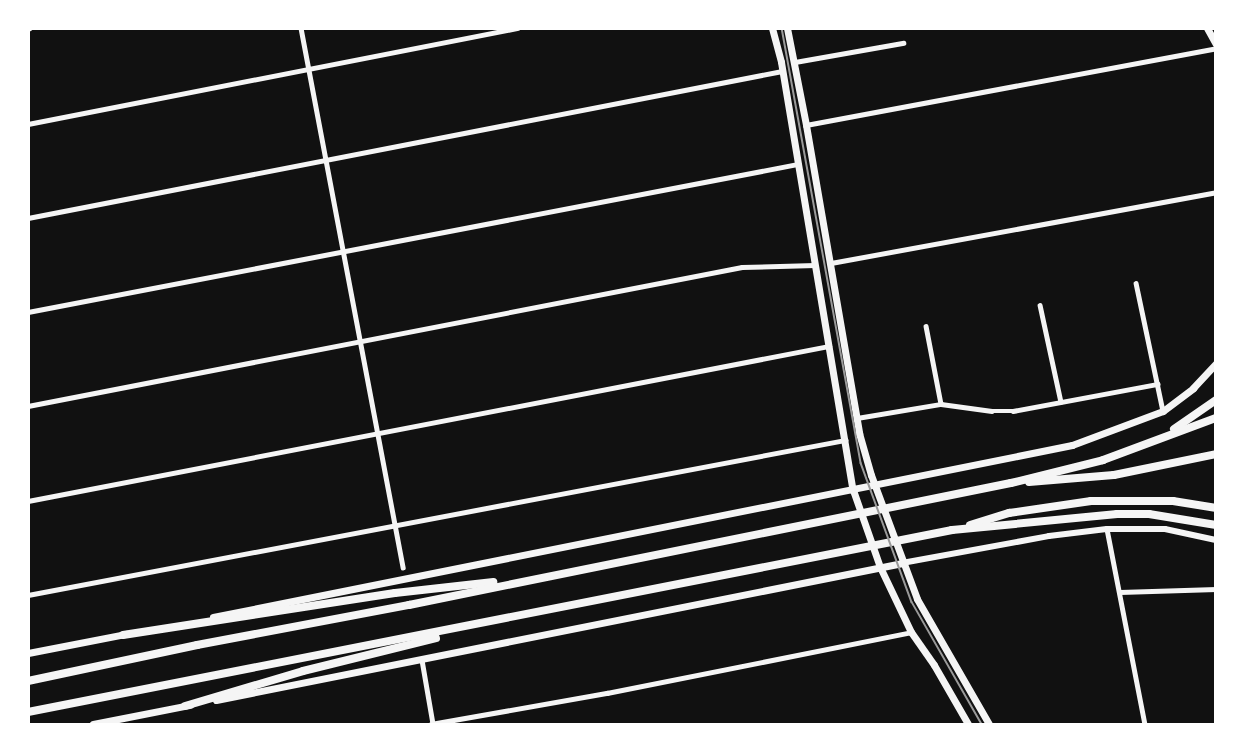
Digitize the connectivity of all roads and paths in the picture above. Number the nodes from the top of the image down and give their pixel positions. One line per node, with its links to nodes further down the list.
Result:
1 (301, 28): 9 (street)
2 (518, 28): 9 (street)
3 (772, 28): 10 (main road)
4 (787, 28): 8 (main road)
5 (1207, 28): 7 (main road)
6 (903, 43): 8 (street)
7 (1215, 46): 12 (street)
8 (795, 62): 12 (main road)
9 (309, 69): 11 (street); 13 (street)
10 (782, 71): 13 (street); 14 (main road)
11 (28, 124)
12 (806, 125): 18 (main road)
13 (326, 160): 16 (street); 17 (street)
14 (798, 164): 17 (street); 19 (main road)
15 (1215, 192): 18 (street)
16 (28, 218)
17 (344, 251): 22 (street); 24 (street)
18 (831, 263): 33 (main road)
19 (815, 266): 24 (street); 25 (main road)
20 (1136, 283): 27 (street)
21 (1040, 305): 29 (street)
22 (28, 312)
23 (926, 326): 30 (street)
24 (361, 342): 31 (street); 35 (street)
25 (829, 346): 35 (street); 37 (main road)
26 (1215, 363): 32 (main road)
27 (1157, 384): 29 (street); 32 (street)
28 (1215, 400): 36 (highway)
29 (1061, 402): 30 (street)
30 (941, 404): 33 (street)
31 (28, 406)
32 (1163, 411): 40 (main road)
33 (857, 418): 40 (main road)
34 (1215, 418): 36 (highway)
35 (378, 434): 42 (street); 44 (street)
36 (1158, 439): 39 (highway)
37 (845, 440): 41 (main road); 44 (street)
38 (1215, 454): 39 (highway)
39 (1011, 483): 52 (highway)
40 (874, 485): 41 (main road); 49 (main road)
41 (853, 490): 51 (main road); 58 (main road)
42 (28, 501)
43 (1215, 508): 47 (highway)
44 (395, 524): 50 (street); 55 (street)
45 (1215, 525): 47 (highway)
46 (1107, 529): 48 (street); 49 (street); 54 (street)
47 (952, 531): 56 (highway)
48 (1215, 540)
49 (902, 563): 51 (main road); 67 (main road)
50 (403, 567)
51 (880, 567): 57 (main road); 60 (main road)
52 (544, 577): 58 (highway); 61 (highway)
53 (1215, 589): 54 (street)
54 (1120, 592): 68 (street)
55 (28, 595)
56 (532, 614): 62 (highway); 63 (highway)
57 (911, 632): 65 (street); 66 (main road)
58 (123, 635): 59 (main road)
59 (28, 653)
60 (422, 660): 62 (main road); 65 (street)
61 (28, 681)
62 (185, 706): 64 (main road)
63 (28, 712)
64 (93, 724)
65 (432, 724)
66 (968, 724)
67 (989, 724)
68 (1145, 724)

